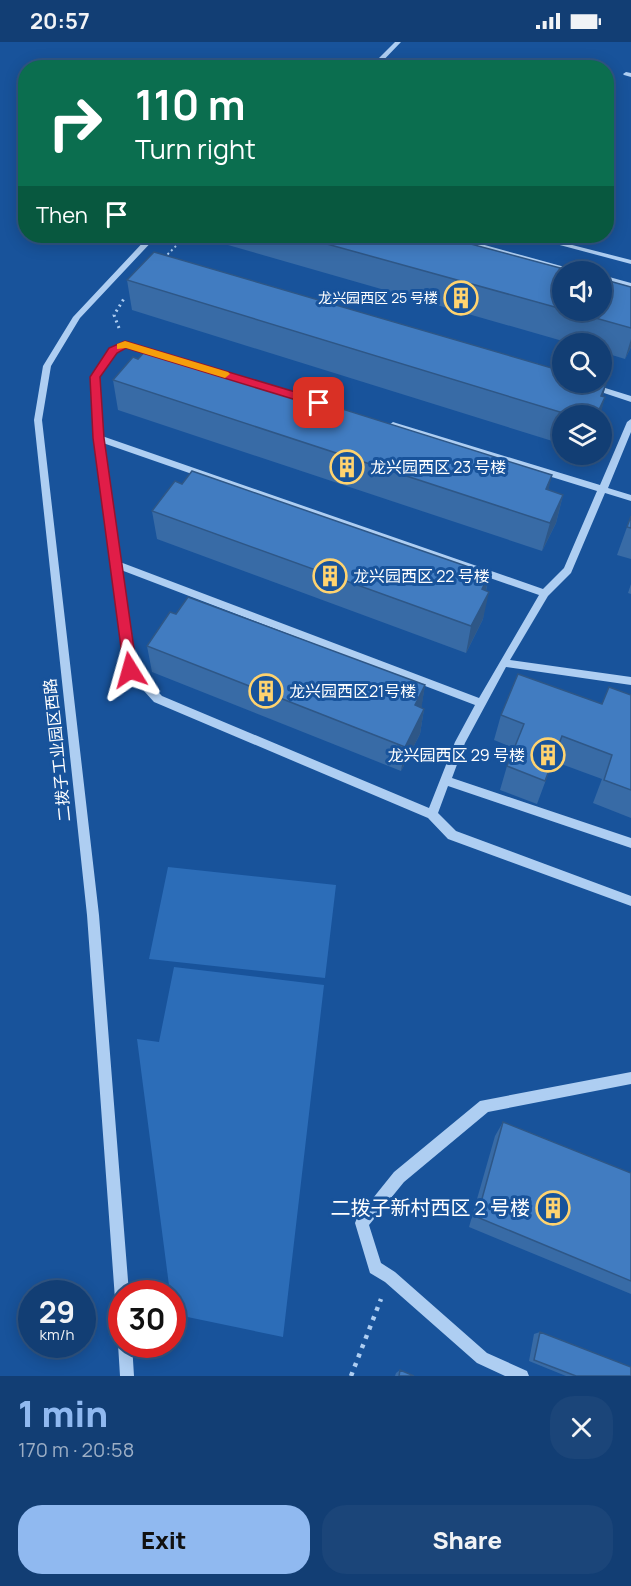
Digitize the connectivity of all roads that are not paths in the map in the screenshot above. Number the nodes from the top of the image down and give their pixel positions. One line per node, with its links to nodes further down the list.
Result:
1 (398, 42): 2 (street)
2 (380, 60)
3 (146, 243): 28 (street, 二拨子工业园区西路)
4 (472, 243): 7 (street)
5 (557, 243): 6 (street)
6 (631, 262)
7 (552, 265)
8 (612, 280): 9 (street)
9 (631, 285)
10 (171, 358): 15 (street)
11 (611, 393): 12 (street)
12 (631, 399)
13 (387, 423): 16 (street)
14 (631, 423): 16 (street)
15 (98, 438): 18 (street); 19 (street)
16 (603, 489): 17 (street); 19 (street)
17 (631, 498)
18 (117, 564): 22 (street); 24 (street)
19 (545, 592): 20 (street)
20 (503, 663): 21 (street); 22 (street)
21 (631, 681)
22 (481, 703): 23 (street)
23 (444, 780): 24 (street); 25 (street)
24 (432, 814): 26 (street)
25 (631, 843)
26 (631, 901)
27 (631, 1078): 31 (street)
28 (121, 1280)
29 (126, 1358): 30 (street)
30 (127, 1376)
31 (522, 1376)

